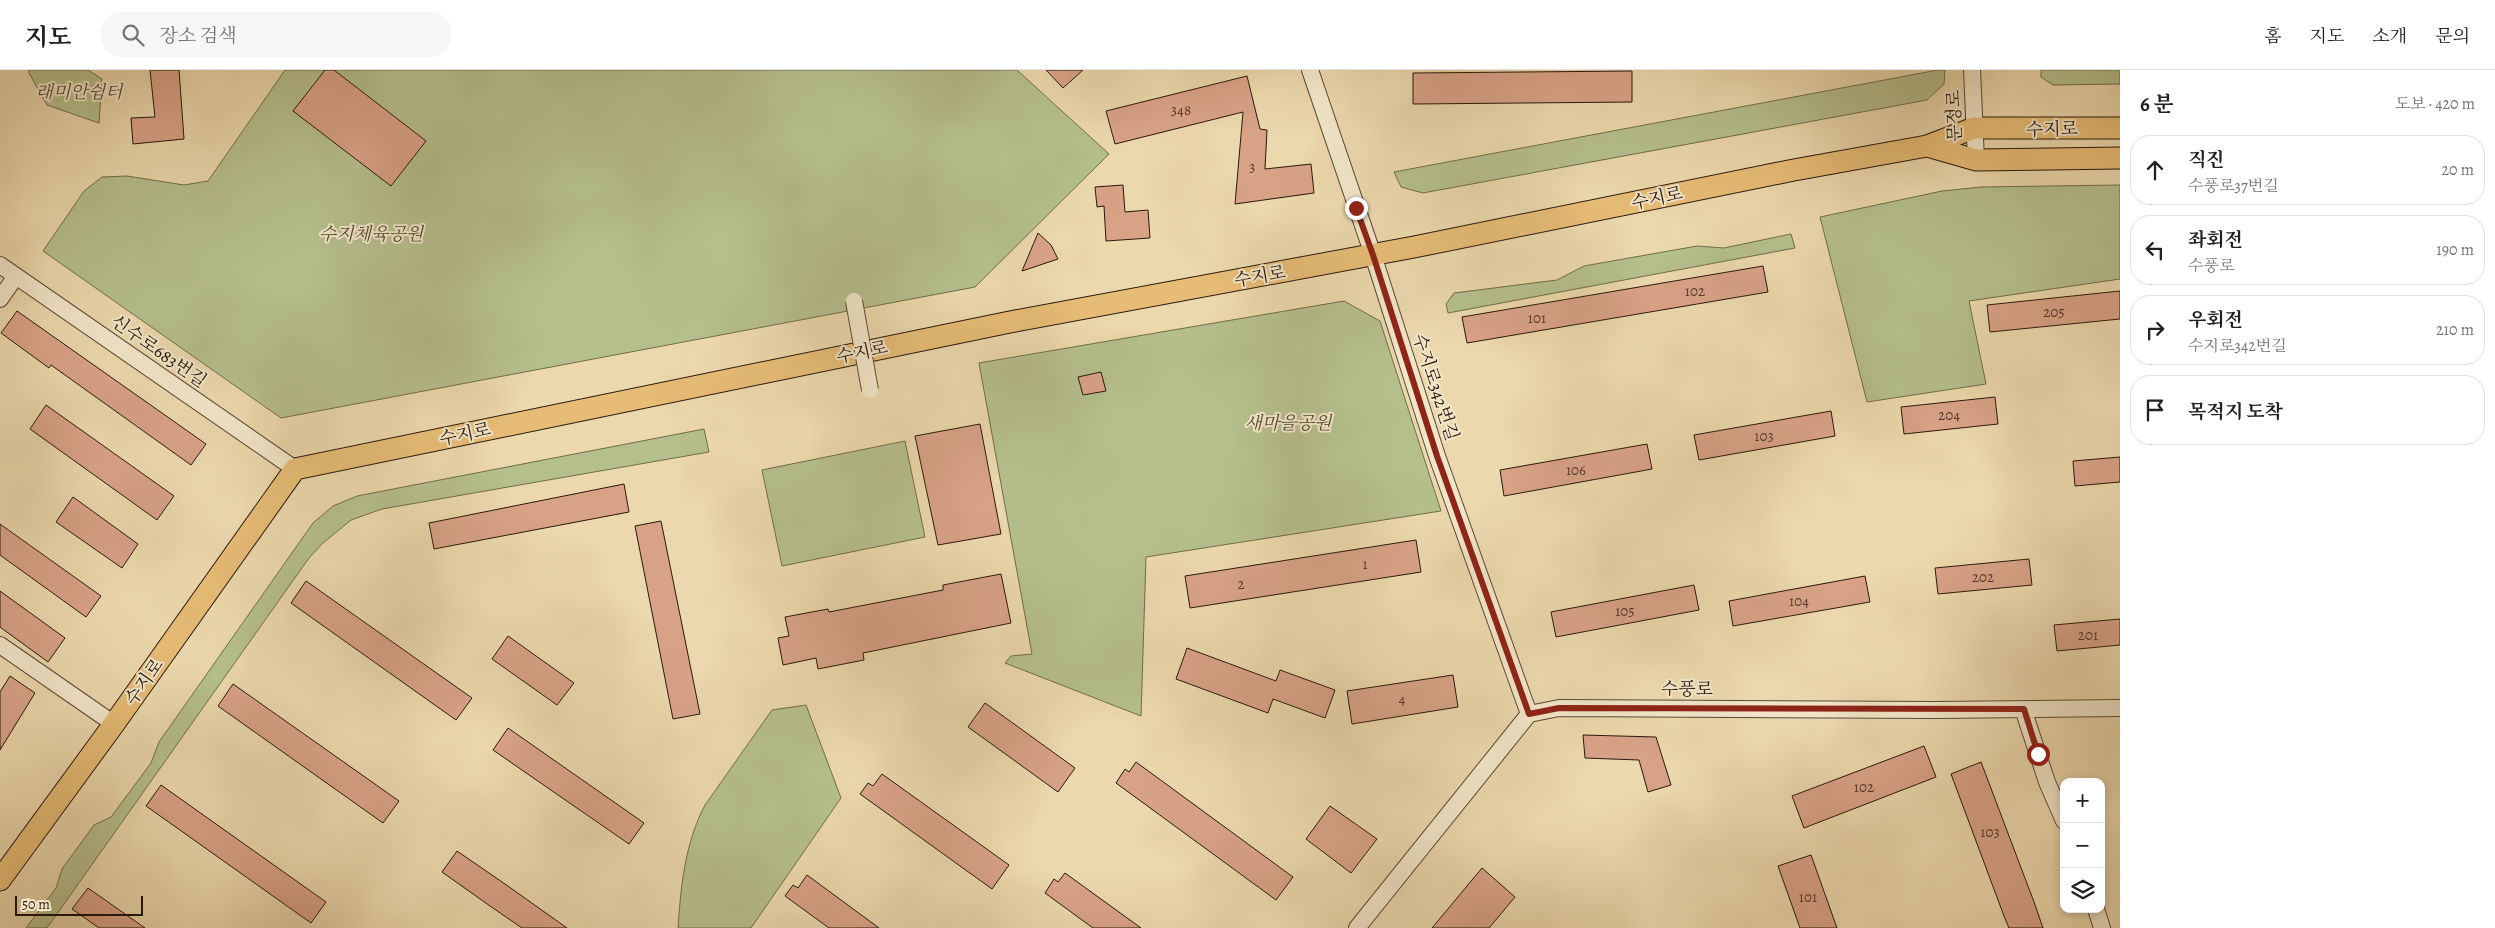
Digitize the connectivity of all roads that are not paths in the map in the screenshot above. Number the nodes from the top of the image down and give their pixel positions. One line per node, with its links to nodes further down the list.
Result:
1 (1310, 70): 8 (street, 수지로342번길)
2 (1972, 70): 3 (street, 문정로)
3 (1974, 128): 4 (main road, 수지로); 5 (main road, 수지로); 7 (street, 문정로)
4 (2120, 128)
5 (1927, 146): 7 (main road, 수지로); 8 (main road, 수지로)
6 (2120, 158): 7 (main road, 수지로)
7 (1976, 160)
8 (1373, 255): 14 (main road, 수지로); 18 (street, 수지로342번길)
9 (0, 265): 10 (street, 신수로683번길)
10 (16, 276): 11 (street); 14 (street, 신수로683번길)
11 (0, 298)
12 (854, 301): 13 (street, bridge)
13 (870, 390)
14 (295, 469): 19 (main road, 수지로)
15 (1, 648): 19 (street)
16 (2120, 708): 17 (street, 수풍로)
17 (2024, 709): 18 (street, 수풍로); 20 (street)
18 (1529, 714): 23 (street)
19 (114, 724): 21 (main road, 수지로)
20 (2060, 811)
21 (0, 880)
22 (2097, 913): 24 (street)
23 (1357, 928)
24 (2102, 928)

